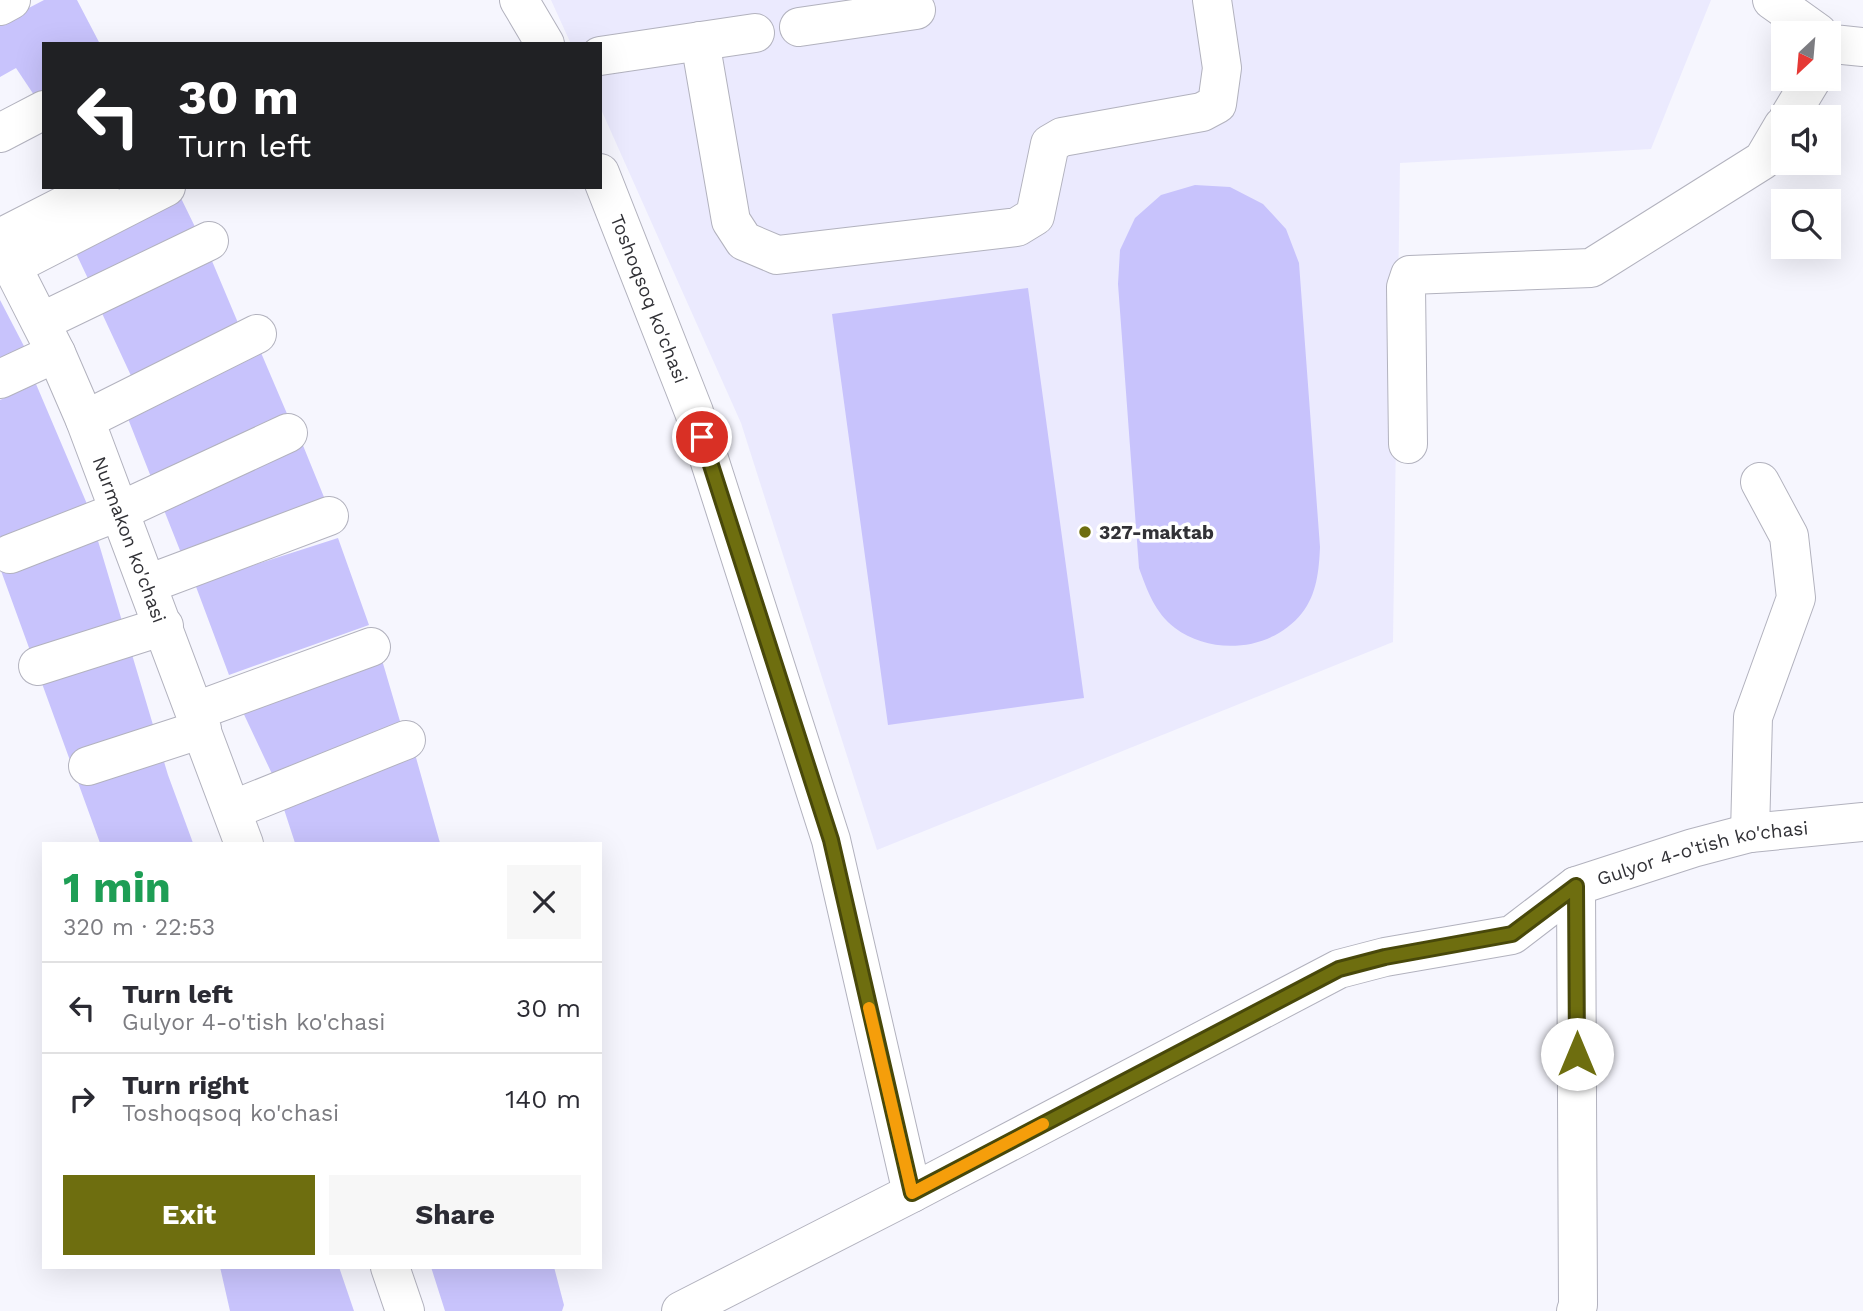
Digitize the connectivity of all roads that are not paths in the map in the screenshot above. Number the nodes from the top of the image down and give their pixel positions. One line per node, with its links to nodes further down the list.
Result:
1 (11, 0): 5 (street)
2 (520, 0): 11 (street)
3 (1212, 0): 10 (street)
4 (1772, 0): 7 (street)
5 (0, 6)
6 (916, 10): 8 (street)
7 (1802, 21)
8 (799, 27)
9 (755, 33): 10 (street)
10 (700, 41): 12 (street)
11 (544, 42)
12 (602, 56)
13 (42, 111): 14 (street)
14 (0, 133)
15 (1771, 146): 26 (street)
16 (602, 178): 42 (street, Toshoqsoq ko'chasi)
17 (97, 189): 20 (street)
18 (161, 189): 20 (street)
19 (209, 241): 22 (street)
20 (4, 249): 22 (street, Nurmakon ko'chasi)
21 (257, 334): 24 (street)
22 (48, 338): 23 (street); 24 (street, Nurmakon ko'chasi)
23 (0, 379)
24 (85, 420): 28 (street, Nurmakon ko'chasi)
25 (288, 433): 28 (street)
26 (1408, 444)
27 (1760, 482): 40 (street)
28 (120, 511): 30 (street); 31 (street, Nurmakon ko'chasi)
29 (329, 516): 31 (street)
30 (10, 554)
31 (148, 584): 32 (street, Nurmakon ko'chasi)
32 (164, 626): 34 (street); 35 (street, Nurmakon ko'chasi)
33 (371, 647): 35 (street)
34 (38, 666)
35 (199, 720): 37 (street); 39 (street, Nurmakon ko'chasi)
36 (406, 740): 39 (street)
37 (88, 766)
38 (1863, 821): 40 (street, Gulyor 4-o'tish ko'chasi)
39 (238, 827)
40 (1750, 833): 41 (street, Gulyor 4-o'tish ko'chasi)
41 (1576, 886): 42 (street, Gulyor 4-o'tish ko'chasi); 46 (street)
42 (912, 1193): 45 (street, Gulyor 4-o'tish ko'chasi)
43 (391, 1269): 44 (street)
44 (405, 1311)
45 (681, 1311)
46 (1576, 1311)

